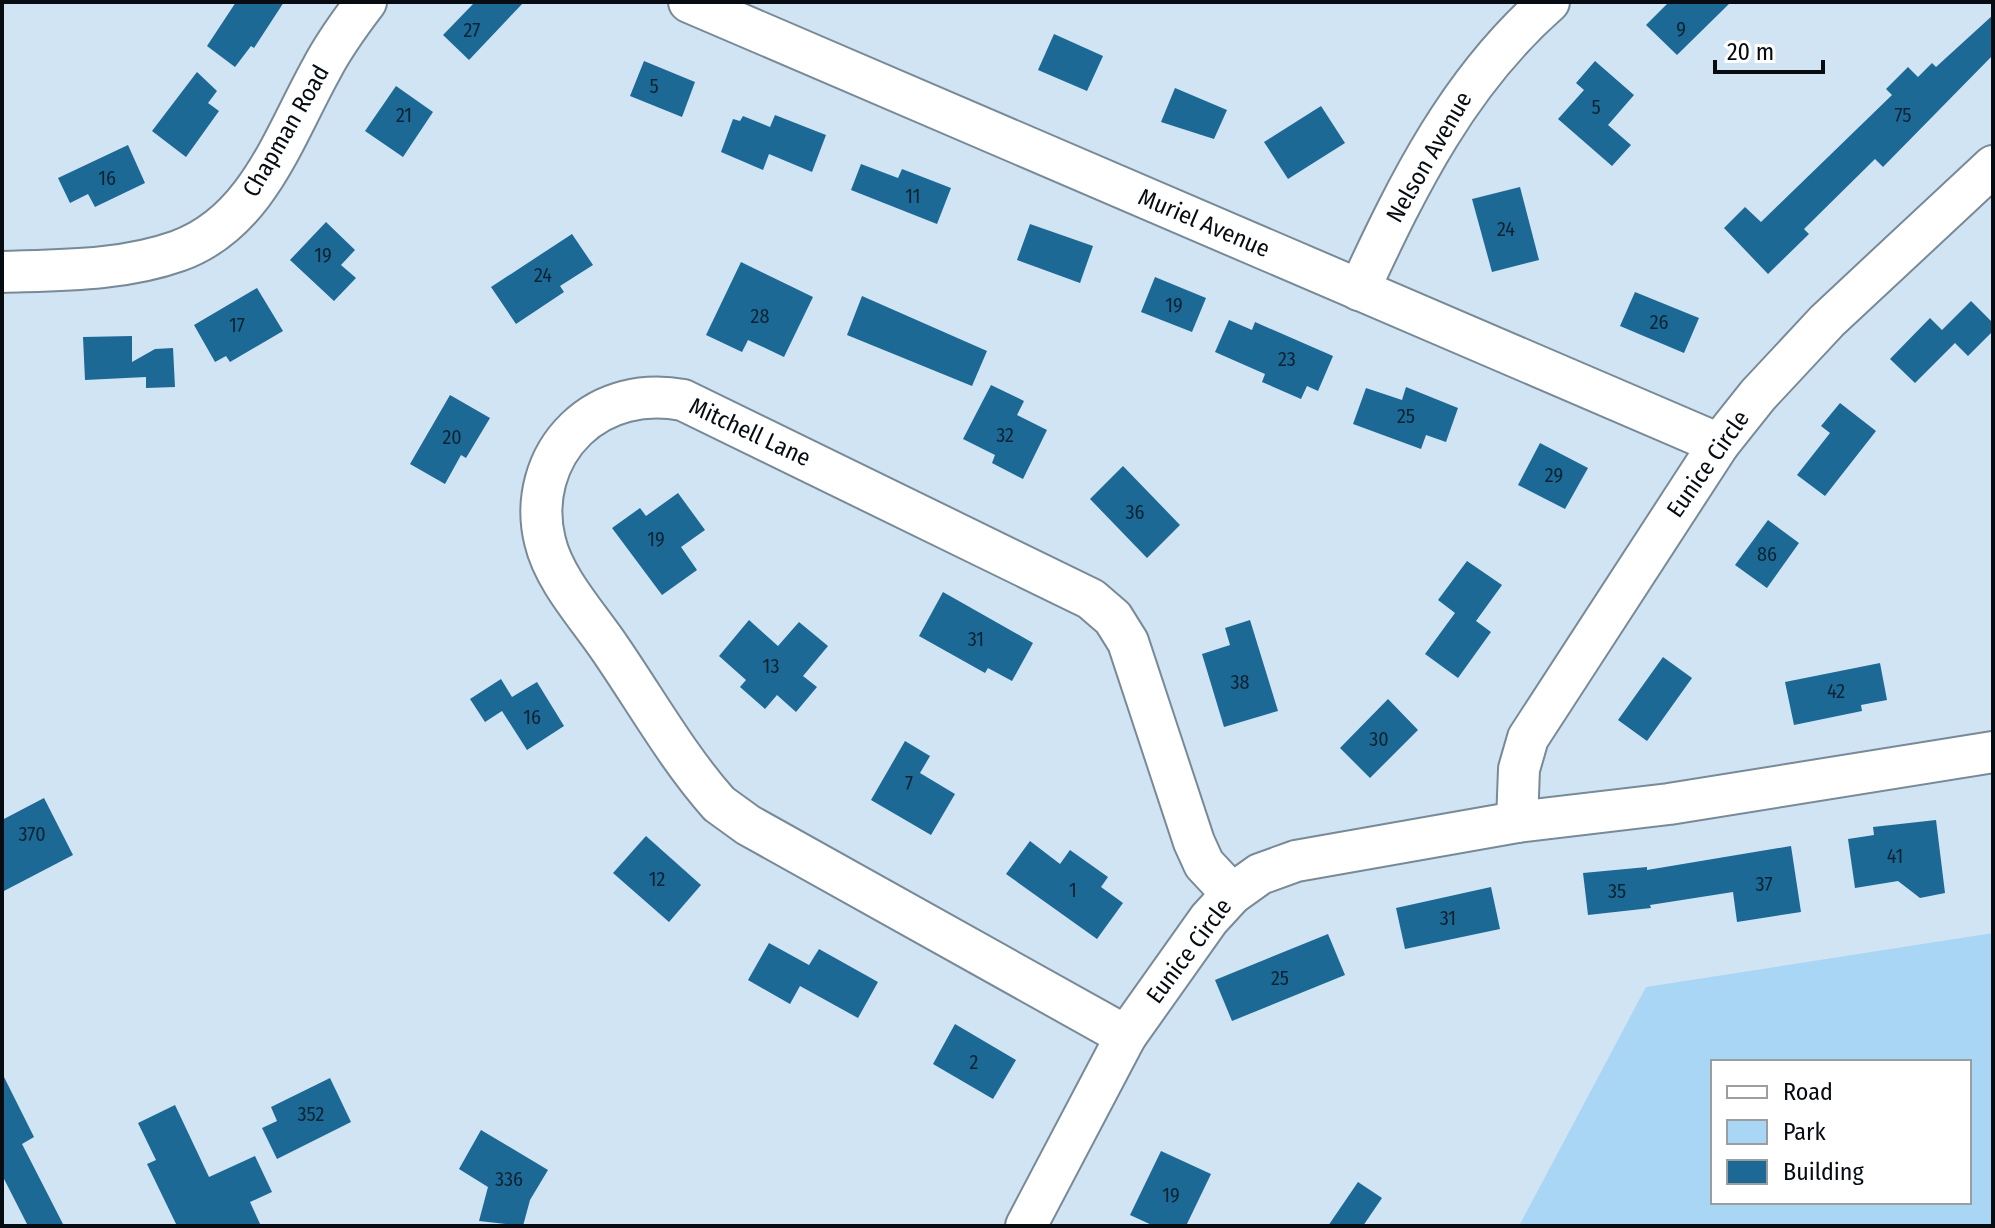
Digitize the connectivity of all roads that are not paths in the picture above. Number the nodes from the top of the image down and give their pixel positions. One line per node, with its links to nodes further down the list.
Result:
1 (366, 2): 5 (street, Chapman Road)
2 (689, 2): 6 (street, Muriel Avenue)
3 (1549, 2): 6 (street, Nelson Avenue)
4 (1993, 166): 7 (street, Eunice Circle)
5 (2, 272)
6 (1359, 290): 7 (street, Muriel Avenue)
7 (1719, 444): 9 (street, Eunice Circle)
8 (1993, 752): 9 (street, Eunice Circle)
9 (1517, 822): 10 (street, Eunice Circle)
10 (1232, 894): 11 (street, Eunice Circle); 11 (street, Mitchell Lane)
11 (1126, 1036): 12 (street, Eunice Circle)
12 (1026, 1226)

